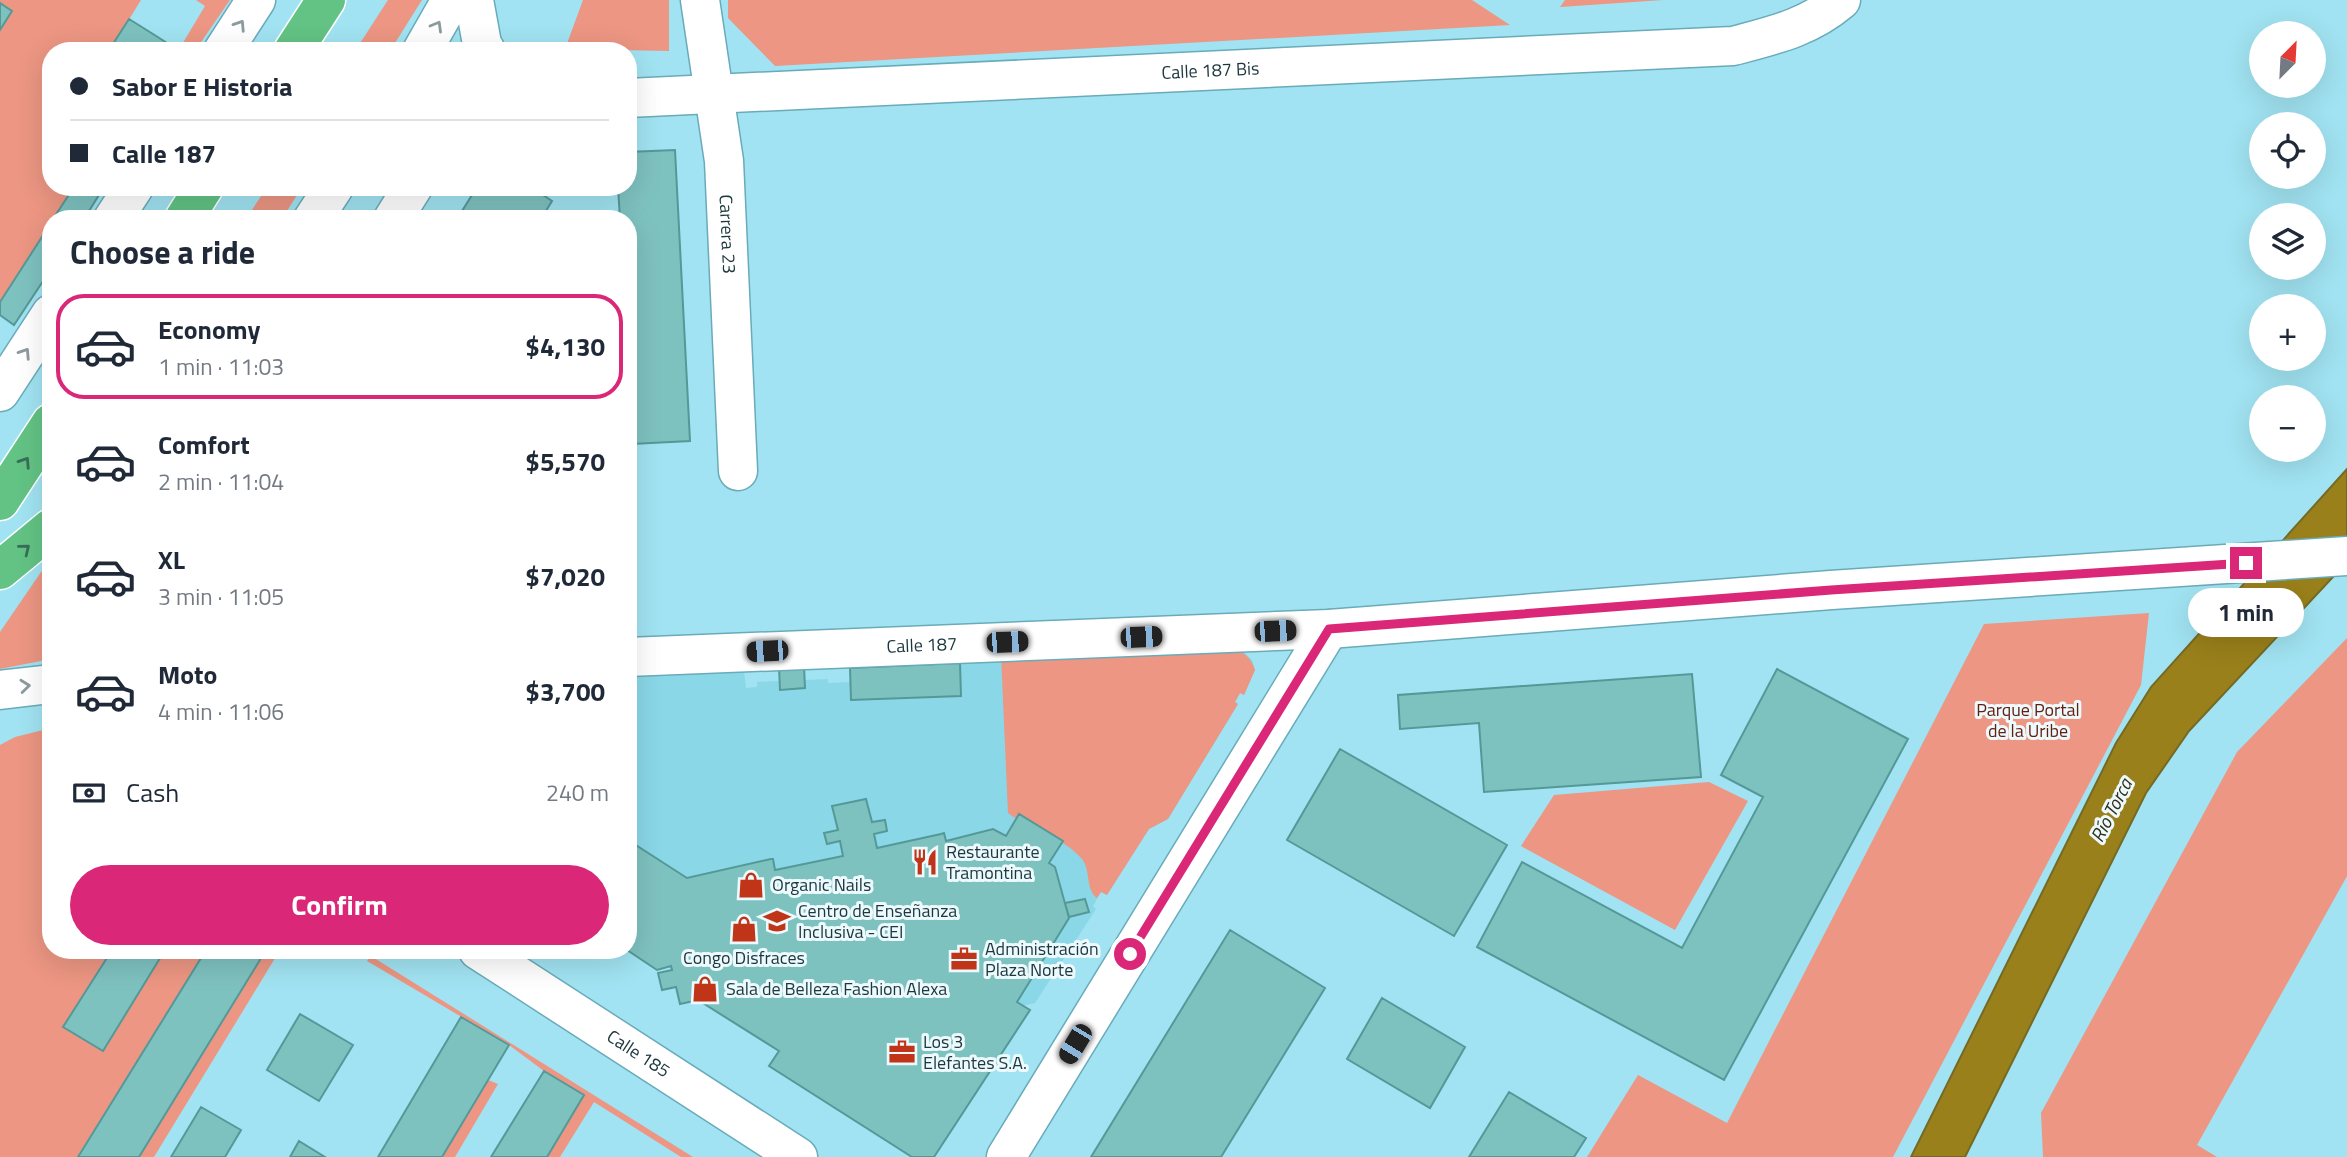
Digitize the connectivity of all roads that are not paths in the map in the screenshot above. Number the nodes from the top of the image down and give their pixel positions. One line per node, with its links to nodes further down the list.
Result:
1 (256, 0): 7 (street, one-way to 1)
2 (326, 0): 8 (highway)
3 (452, 0): 9 (street, one-way to 3)
4 (474, 0): 10 (street)
5 (700, 0): 11 (street, Carrera 23)
6 (1841, 0): 11 (street, Calle 187 Bis)
7 (229, 42)
8 (299, 42)
9 (427, 42)
10 (482, 42)
11 (714, 94): 12 (street, Calle 187 Bis); 16 (street, Carrera 23)
12 (637, 98)
13 (42, 328): 14 (street, one-way to 13)
14 (0, 391)
15 (42, 437): 17 (highway, one-way to 15)
16 (738, 471)
17 (0, 501)
18 (42, 535): 20 (highway, one-way to 18)
19 (2347, 556): 21 (street, Calle 187)
20 (0, 569)
21 (1329, 629): 22 (street, Calle 187); 27 (street)
22 (637, 657)
23 (42, 685): 24 (street, one-way to 23)
24 (0, 690)
25 (492, 959): 26 (street, Calle 185)
26 (798, 1157)
27 (1006, 1157)

